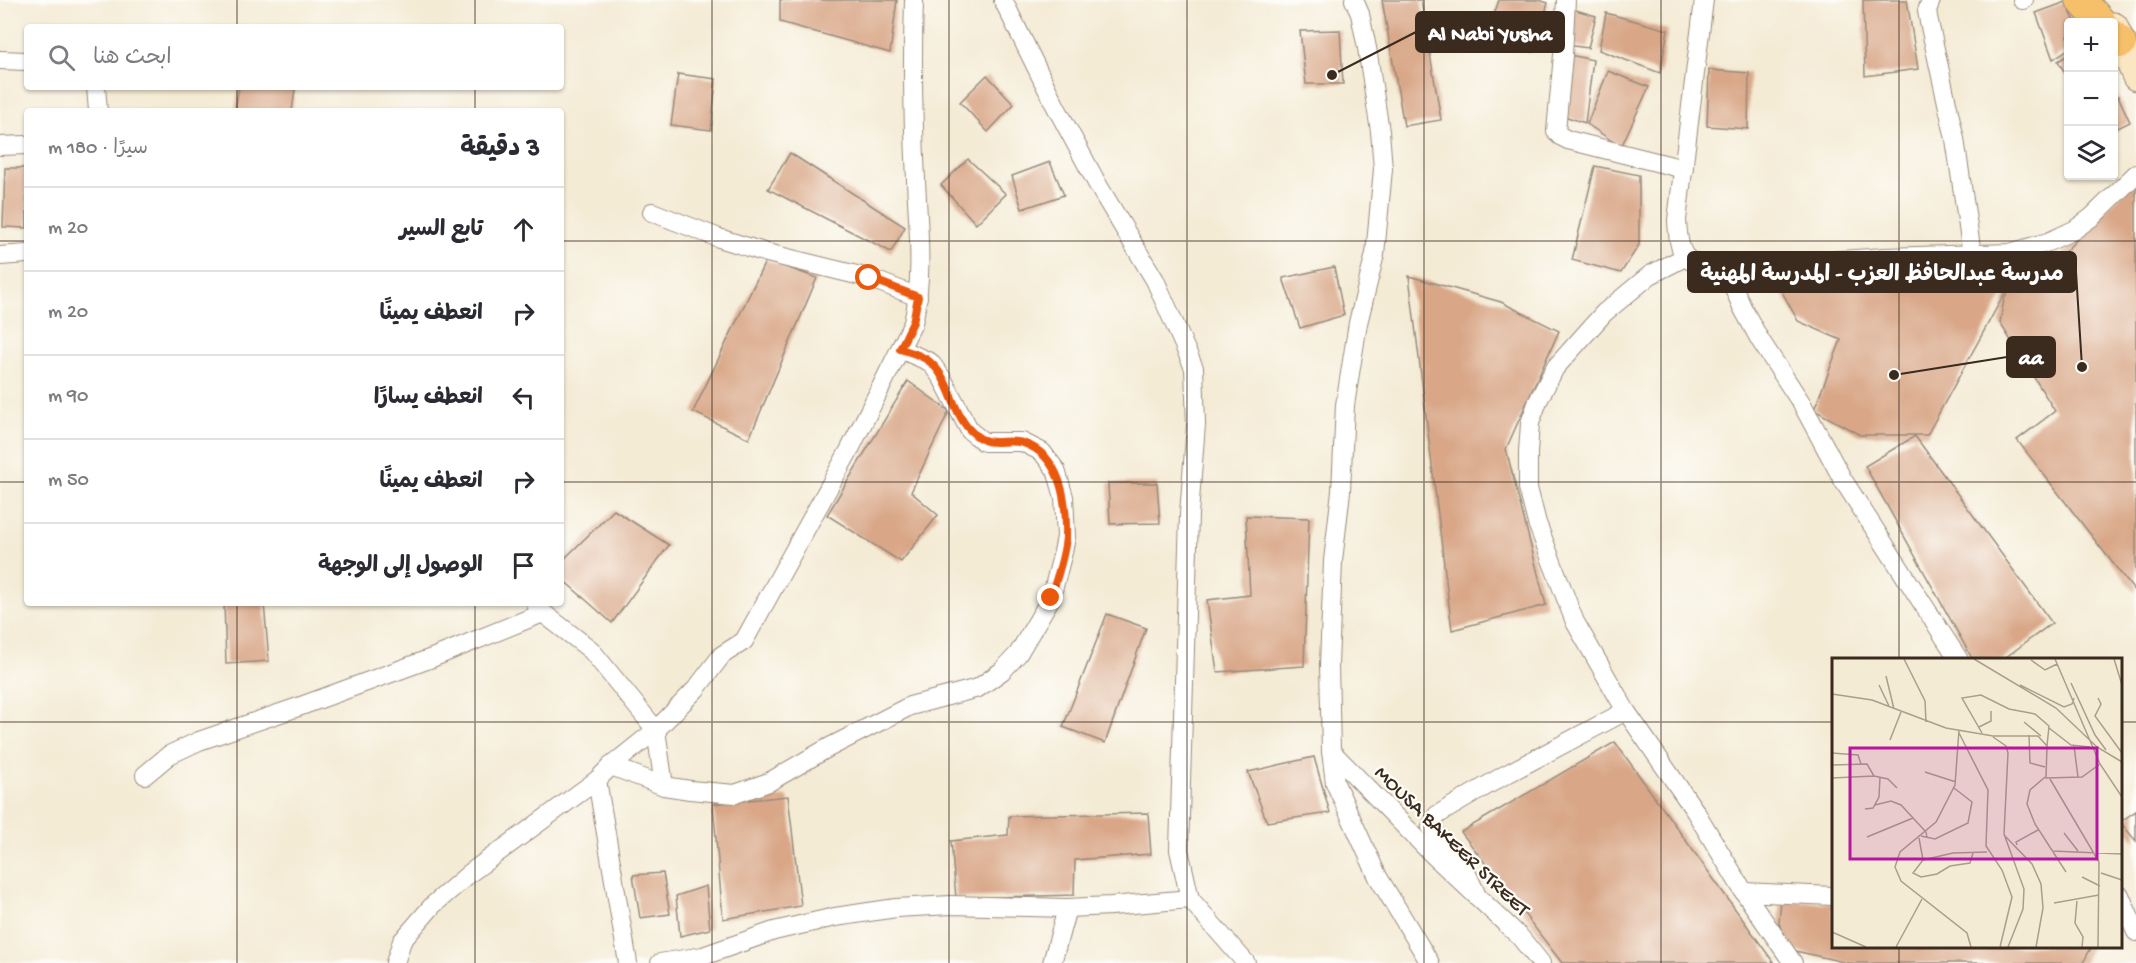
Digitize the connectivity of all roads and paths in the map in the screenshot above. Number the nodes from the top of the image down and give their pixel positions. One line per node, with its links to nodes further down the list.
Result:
1 (914, 0): 27 (street)
2 (1003, 0): 41 (street)
3 (1354, 0): 33 (street)
4 (1566, 0): 19 (street)
5 (1704, 0): 19 (street)
6 (1931, 0): 23 (street)
7 (2081, 0): 9 (main road)
8 (2103, 0): 10 (main road)
9 (2100, 18)
10 (2108, 18)
11 (2118, 42): 14 (main road)
12 (0, 60): 13 (street)
13 (24, 61)
14 (2136, 77)
15 (96, 90): 16 (street)
16 (98, 108)
17 (24, 145): 18 (street)
18 (0, 146)
19 (1684, 169): 25 (street)
20 (2136, 174): 23 (street)
21 (652, 212): 27 (street)
22 (24, 254): 24 (street)
23 (1972, 254): 26 (street)
24 (0, 256)
25 (1684, 256): 26 (street); 31 (street)
26 (1725, 267): 30 (street)
27 (918, 297): 28 (street)
28 (900, 349): 32 (street); 37 (street)
29 (539, 608): 32 (street); 35 (street)
30 (1958, 658)
31 (1626, 711): 38 (street); 39 (street)
32 (656, 730): 34 (street); 37 (street)
33 (1330, 751): 39 (street, MOUSA BAKEER STREET); 50 (street)
34 (610, 766): 36 (street); 37 (street)
35 (145, 776)
36 (597, 780): 45 (street); 46 (street)
37 (664, 786)
38 (1744, 892): 40 (street); 52 (street)
39 (1477, 896): 51 (street, MOUSA BAKEER STREET)
40 (1832, 896)
41 (1190, 899): 43 (street); 49 (street)
42 (2125, 900): 44 (street)
43 (1067, 908): 47 (street); 48 (street)
44 (2136, 932)
45 (395, 963)
46 (628, 963)
47 (660, 963)
48 (1052, 963)
49 (1246, 963)
50 (1430, 963)
51 (1541, 963)
52 (1793, 963)

